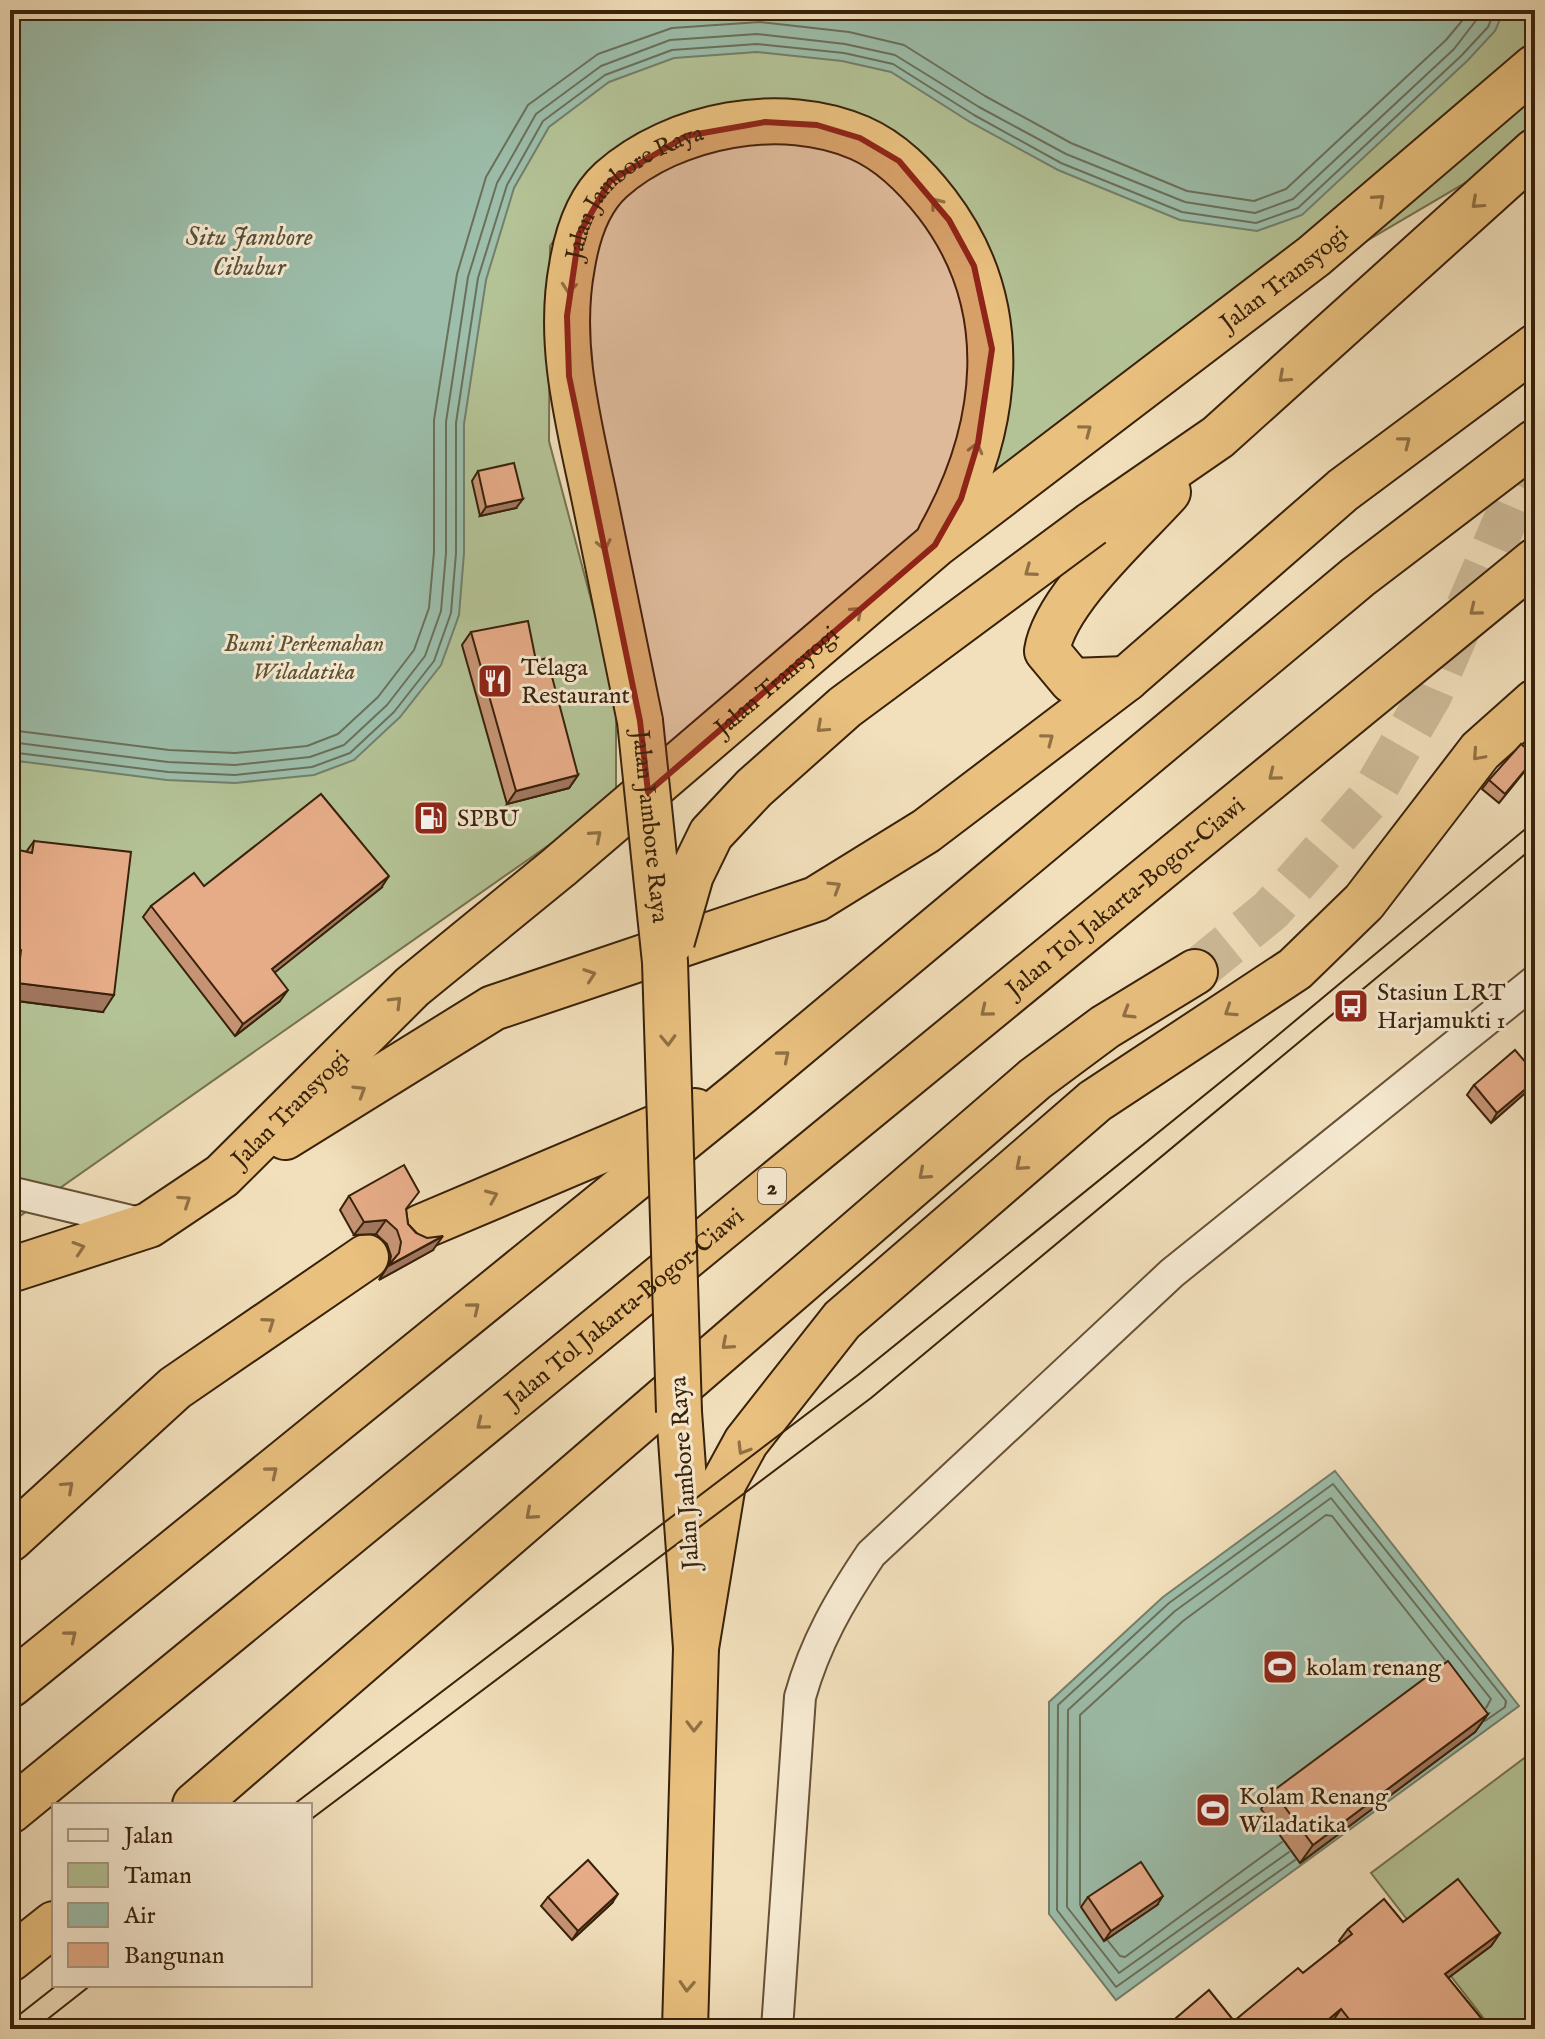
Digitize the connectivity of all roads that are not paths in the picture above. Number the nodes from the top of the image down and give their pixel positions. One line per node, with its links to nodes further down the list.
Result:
1 (1535, 67): 6 (highway, Jalan Transyogi, one-way to 1)
2 (1535, 151): 4 (highway, one-way to 4)
3 (1535, 347): 8 (highway, one-way to 3)
4 (1218, 437): 8 (highway); 10 (highway, one-way to 10, bridge)
5 (1535, 442): 13 (highway, one-way to 5)
6 (935, 545): 10 (highway, Jalan Jambore Raya, one-way to 10, bridge); 14 (highway, Jalan Transyogi, one-way to 6)
7 (1535, 561): 24 (highway, Jalan Tol Jakarta–Bogor–Ciawi / 2, one-way to 24)
8 (1126, 679): 14 (highway, one-way to 8)
9 (1535, 702): 21 (highway, one-way to 21)
10 (665, 962): 21 (highway, Jalan Jambore Raya, one-way to 21, bridge)
11 (1195, 972): 23 (highway, one-way to 23)
12 (1535, 981): 28 (street)
13 (740, 1093): 17 (highway, one-way to 13); 22 (highway, one-way to 13)
14 (222, 1176): 16 (highway, Jalan Transyogi, one-way to 14)
15 (10, 1192): 16 (street)
16 (149, 1225): 19 (highway, Jalan Transyogi, one-way to 16)
17 (421, 1227)
18 (366, 1257): 20 (highway, one-way to 18)
19 (10, 1270)
20 (10, 1539)
21 (696, 1648): 27 (highway, Jalan Jambore Raya, one-way to 27)
22 (10, 1685)
23 (197, 1803)
24 (10, 1811)
25 (52, 1926): 26 (highway)
26 (10, 1959)
27 (685, 2029)
28 (777, 2029)

